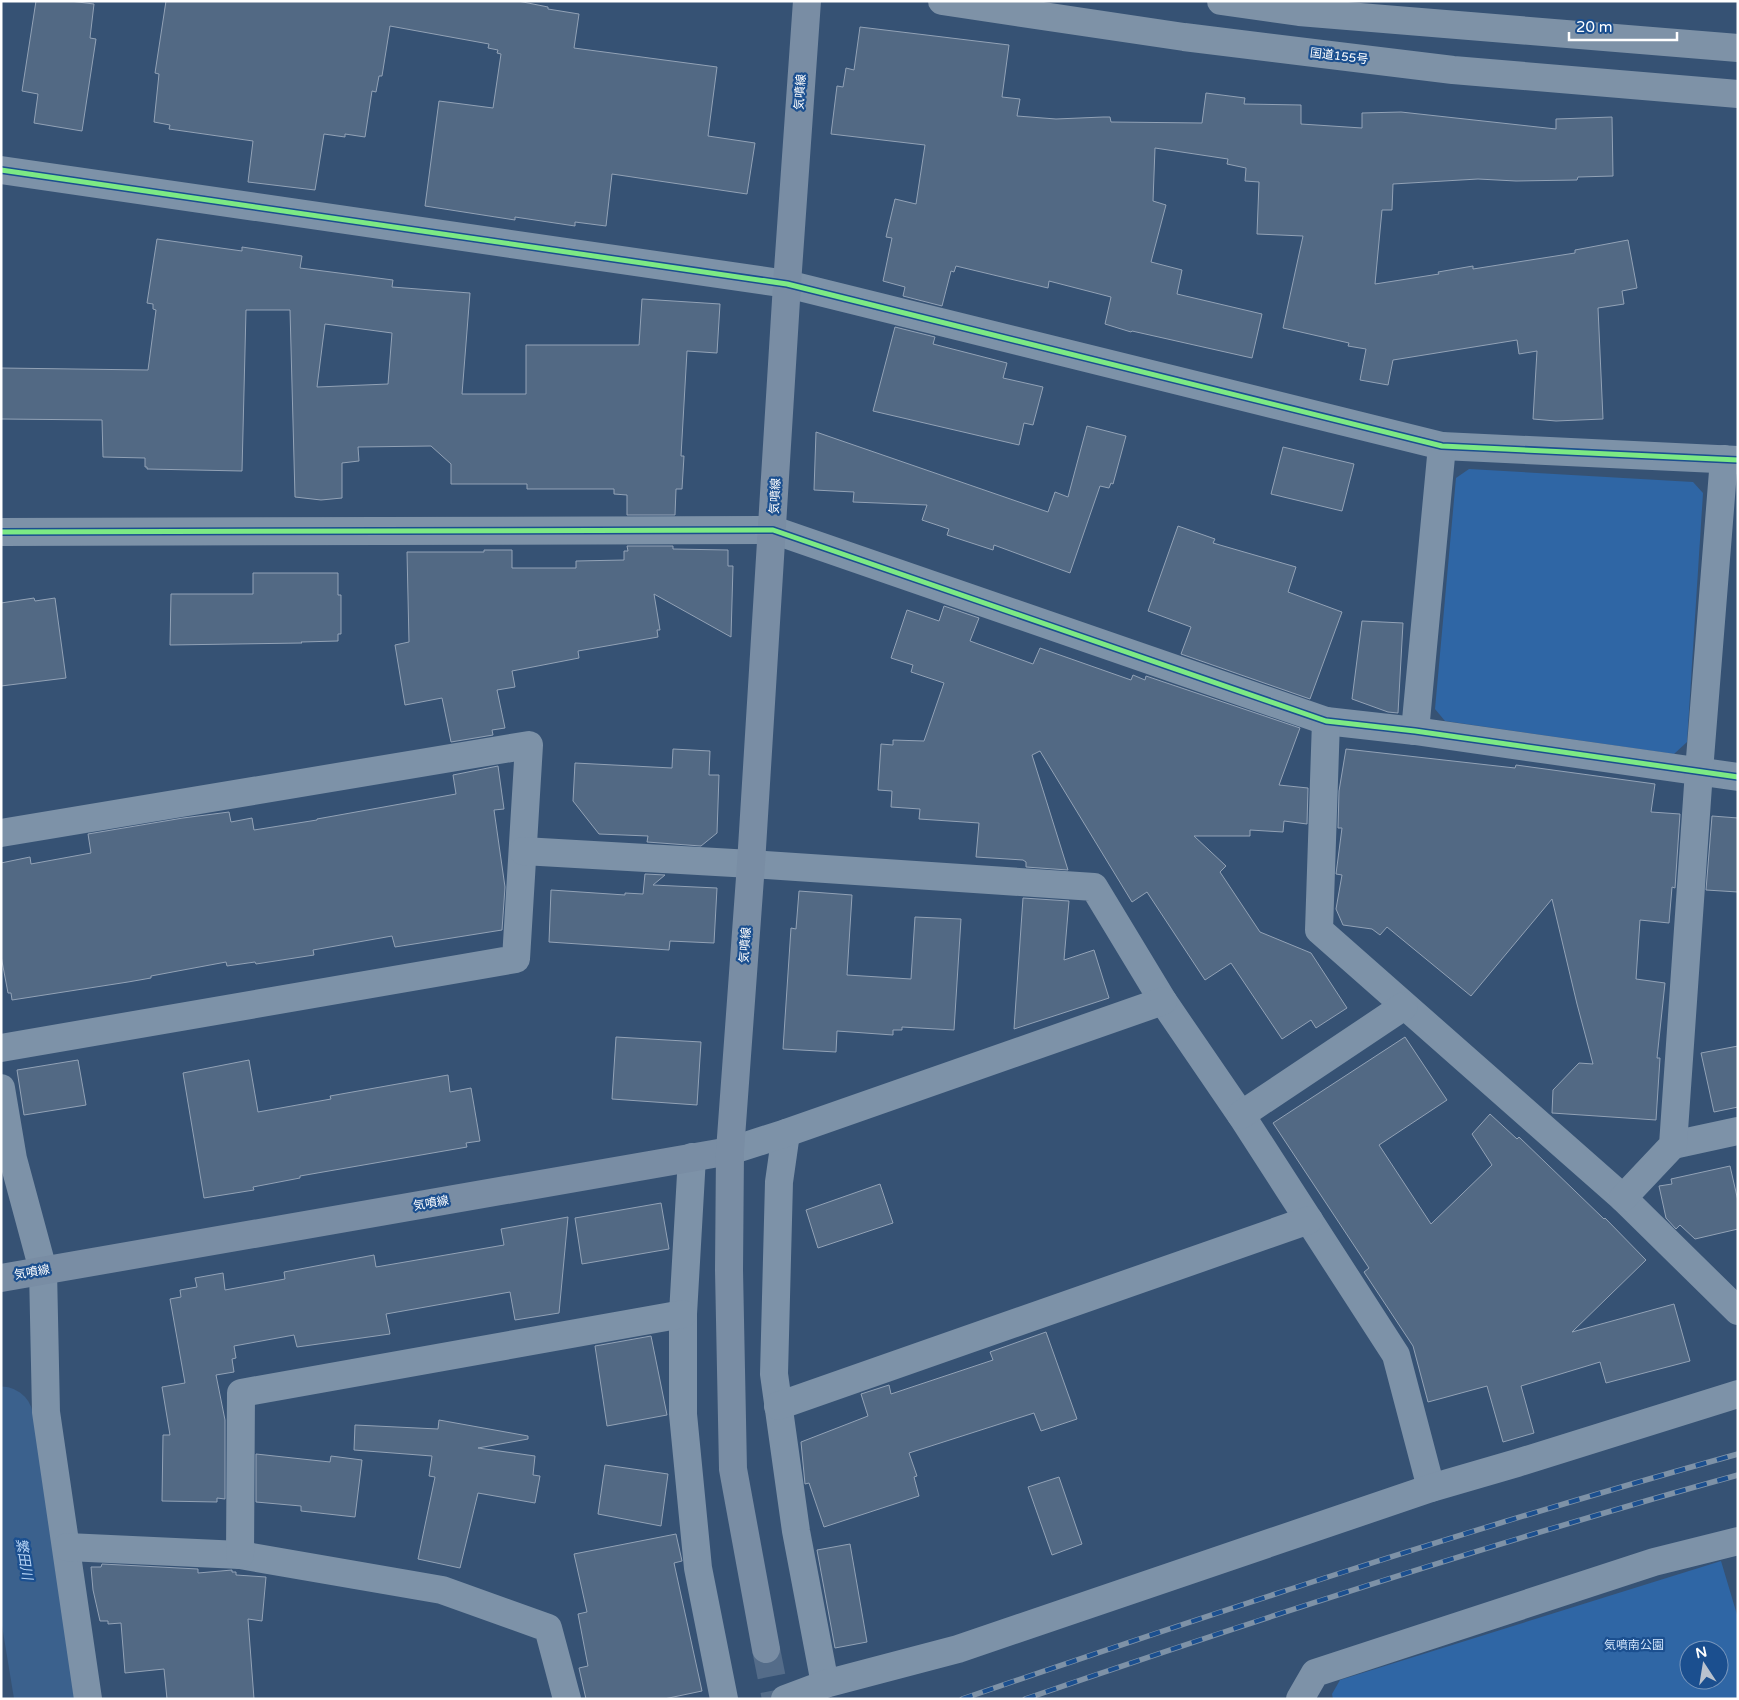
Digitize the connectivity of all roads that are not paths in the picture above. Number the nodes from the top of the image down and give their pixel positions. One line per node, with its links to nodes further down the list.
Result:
1 (807, 1): 7 (street, 気噴線)
2 (942, 1): 5 (highway, 国道155号)
3 (1221, 1): 4 (highway)
4 (1738, 48)
5 (1738, 94)
6 (1, 170): 7 (street)
7 (787, 284): 8 (street); 10 (street, 気噴線)
8 (1442, 446): 9 (street); 13 (street)
9 (1731, 460): 14 (street)
10 (773, 530): 11 (street); 12 (street); 18 (street, 気噴線)
11 (1, 532)
12 (1326, 721): 13 (street); 20 (street)
13 (1416, 732): 14 (street)
14 (1699, 771): 15 (street); 26 (street)
15 (1738, 777)
16 (1, 832): 17 (street)
17 (523, 852): 18 (street); 21 (street)
18 (751, 864): 19 (street); 27 (street, 気噴線)
19 (1163, 1001): 23 (street); 25 (street)
20 (1404, 1006): 23 (street); 29 (street)
21 (1, 1048)
22 (1, 1088): 31 (street)
23 (1241, 1115): 30 (street)
24 (1738, 1131): 26 (street)
25 (786, 1133): 27 (street); 36 (street)
26 (1673, 1145): 29 (street)
27 (730, 1150): 28 (street, 気噴線); 41 (street)
28 (692, 1157): 31 (street, 気噴線); 34 (street)
29 (1622, 1198): 33 (street)
30 (1309, 1220): 36 (street); 37 (street)
31 (43, 1270): 32 (street, 気噴線); 39 (street)
32 (1, 1278)
33 (1738, 1311)
34 (683, 1314): 40 (street); 46 (street)
35 (1738, 1394): 37 (street)
36 (778, 1406): 42 (street)
37 (1431, 1488): 42 (street)
38 (1738, 1540): 43 (street)
39 (67, 1547): 40 (street); 44 (street)
40 (240, 1555): 45 (street)
41 (766, 1649)
42 (825, 1684): 47 (street)
43 (1318, 1686): 48 (street)
44 (88, 1699)
45 (567, 1699)
46 (724, 1699)
47 (785, 1699)
48 (1300, 1699)

